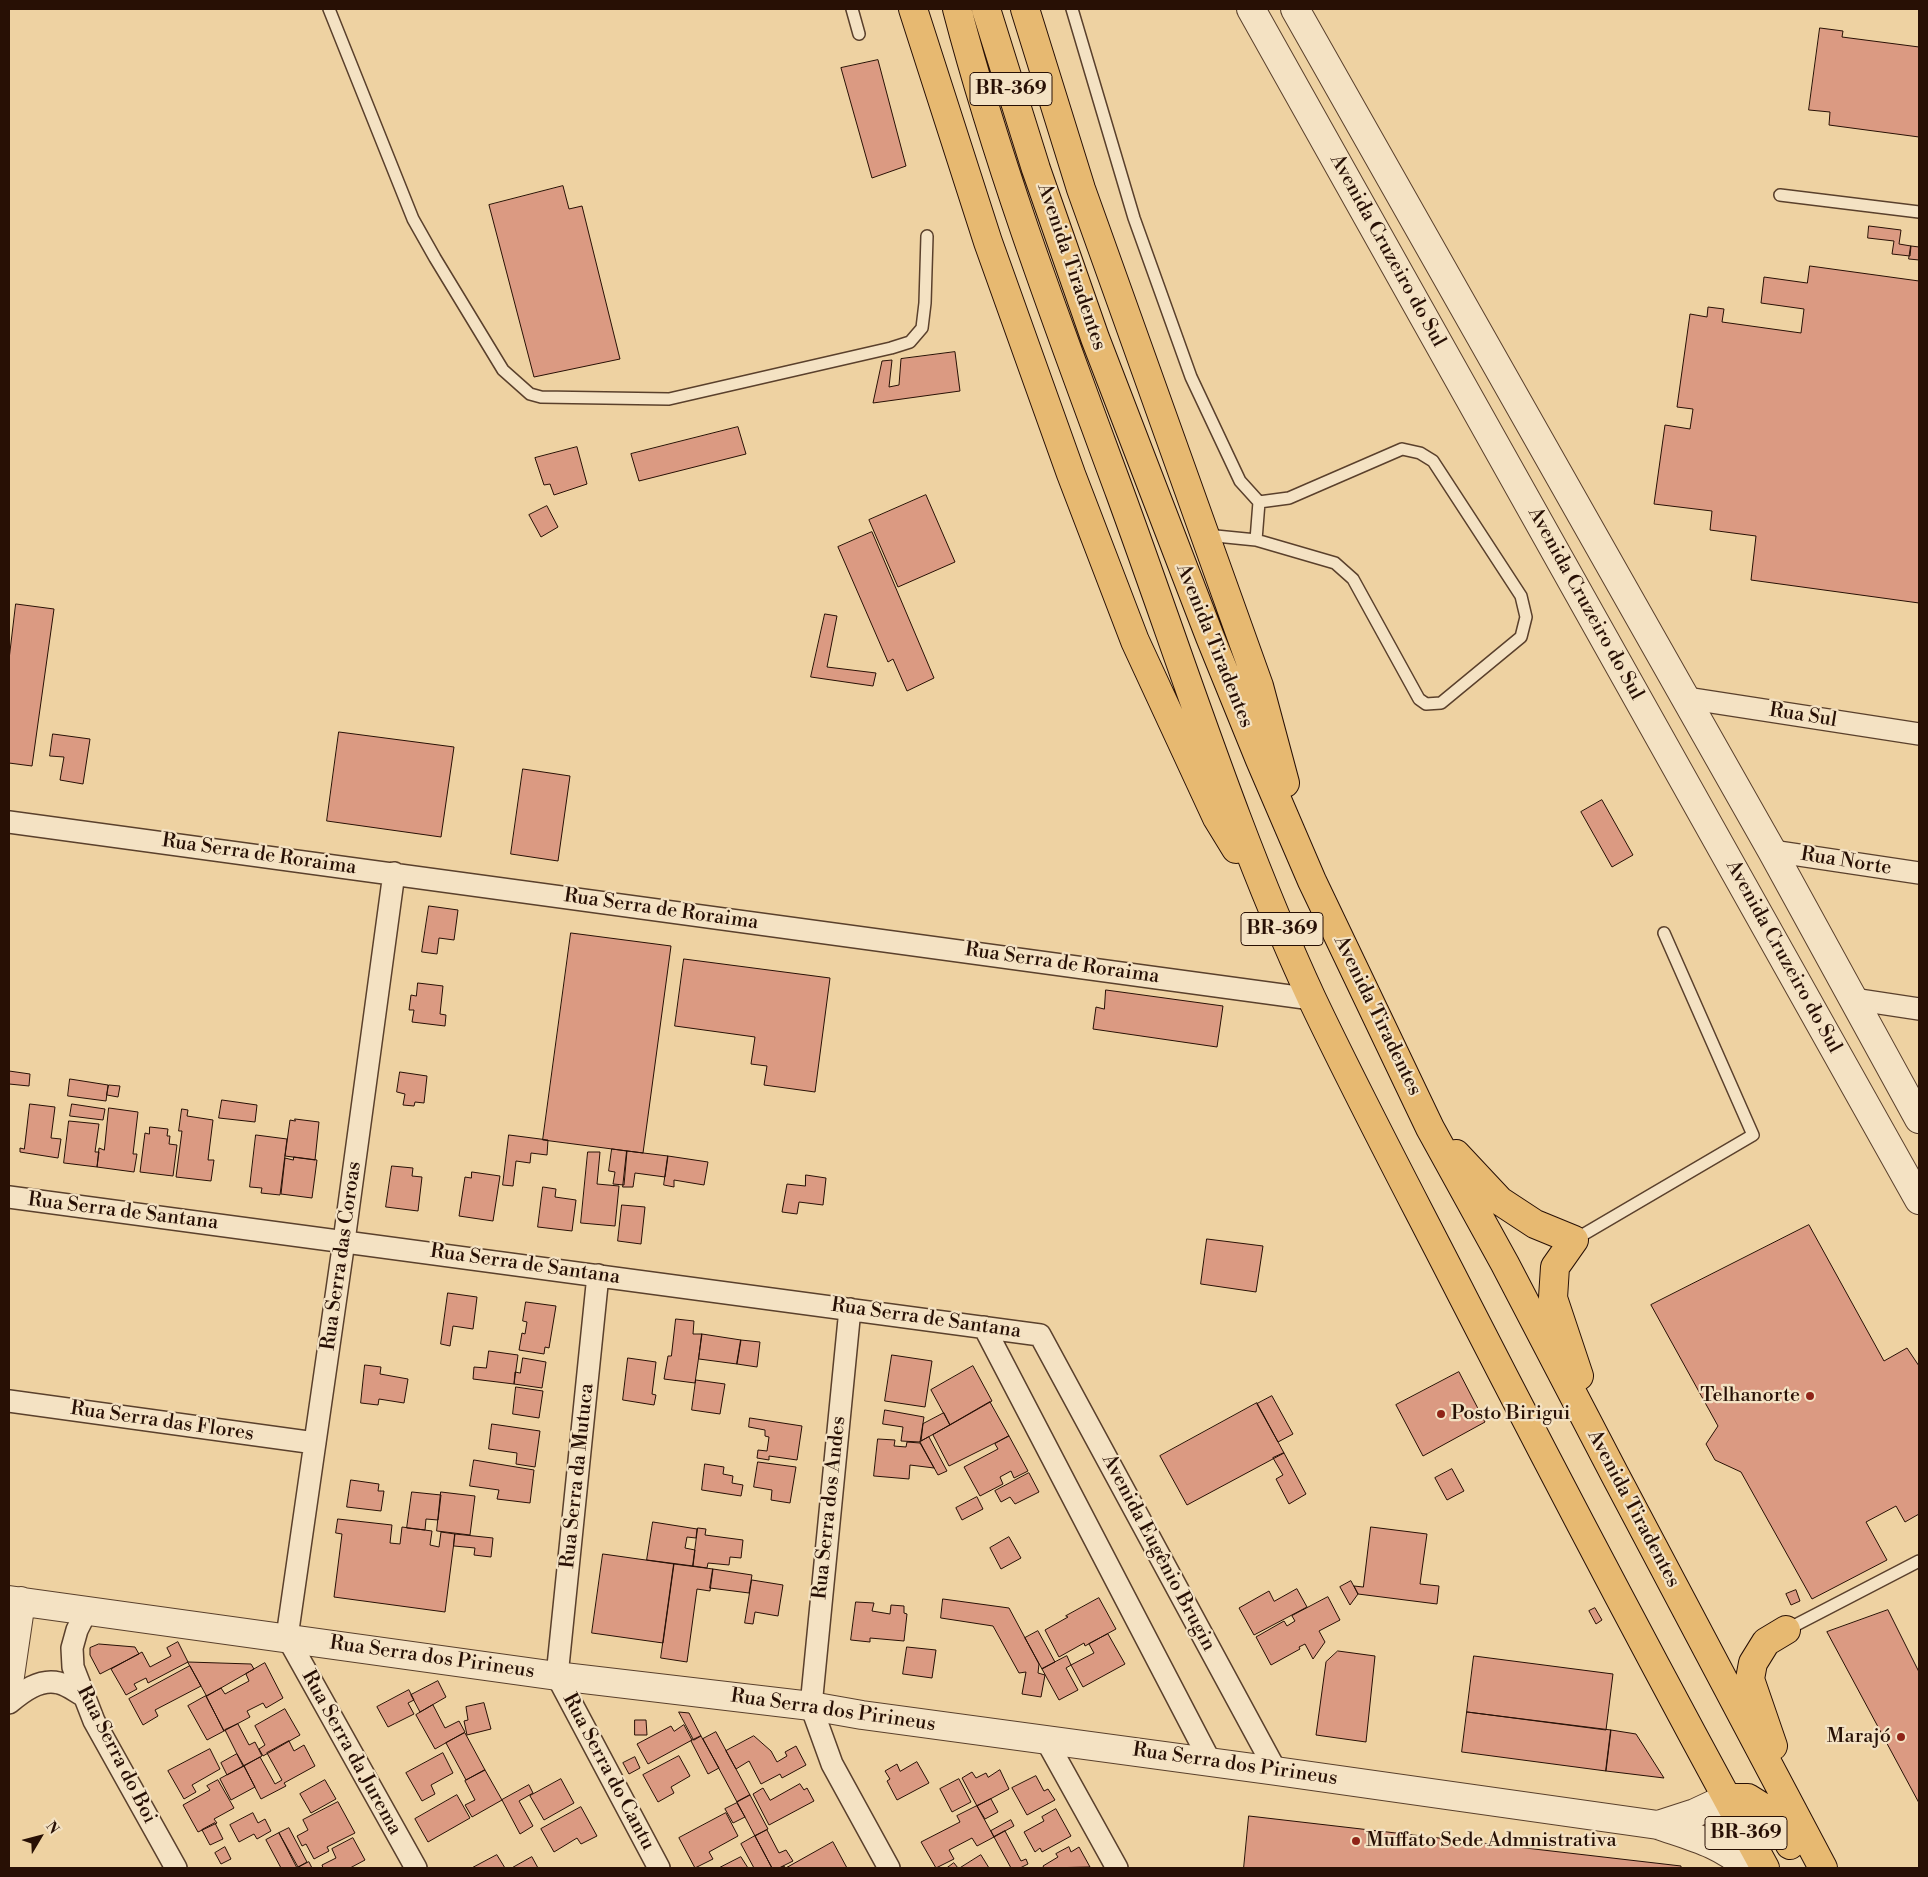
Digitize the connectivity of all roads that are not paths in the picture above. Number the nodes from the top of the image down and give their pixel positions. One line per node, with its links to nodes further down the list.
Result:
1 (329, 9): 13 (lane)
2 (852, 9): 10 (lane)
3 (913, 9): 24 (highway)
4 (957, 9): 24 (highway, Avenida Tiradentes / BR-369)
5 (986, 9): 23 (highway, Avenida Tiradentes / BR-369)
6 (1025, 9): 15 (highway)
7 (1072, 9): 14 (lane)
8 (1251, 9): 32 (street, Avenida Cruzeiro do Sul)
9 (1295, 9): 17 (street, Avenida Cruzeiro do Sul)
10 (859, 34)
11 (1780, 195): 12 (lane)
12 (1919, 212)
13 (927, 236)
14 (1259, 502): 16 (lane); 16 (lane)
15 (1204, 534): 16 (lane); 23 (highway)
16 (1256, 540)
17 (1686, 698): 18 (street, Rua Sul); 20 (street, Avenida Cruzeiro do Sul)
18 (1919, 734)
19 (9, 822): 21 (street, Rua Serra de Roraima)
20 (1772, 851): 22 (street, Rua Norte); 27 (street, Avenida Cruzeiro do Sul)
21 (394, 873): 26 (street, Rua Serra de Roraima); 34 (street, Rua Serra das Coroas)
22 (1919, 873)
23 (1312, 881): 30 (highway, Avenida Tiradentes / BR-369)
24 (1275, 912): 26 (highway, Avenida Tiradentes / BR-369)
25 (1664, 933): 33 (lane)
26 (1312, 999): 55 (highway, Avenida Tiradentes / BR-369)
27 (1854, 999): 28 (street); 29 (street, Avenida Cruzeiro do Sul)
28 (1919, 1009)
29 (1919, 1119)
30 (1430, 1128): 33 (highway); 41 (highway, Avenida Tiradentes / BR-369)
31 (9, 1197): 34 (street, Rua Serra de Santana)
32 (1919, 1200)
33 (1574, 1240): 41 (highway)
34 (344, 1241): 35 (street, Rua Serra de Santana); 40 (street, Rua Serra das Coroas)
35 (598, 1275): 36 (street, Rua Serra de Santana); 47 (street, Rua Serra da Mutuca)
36 (850, 1309): 37 (street, Rua Serra de Santana); 51 (street, Rua Serra dos Andes)
37 (984, 1327): 38 (street, Rua Serra de Santana); 53 (street)
38 (1040, 1335): 54 (street, Avenida Eugênio Brugin)
39 (9, 1401): 40 (street, Rua Serra das Flores)
40 (315, 1443): 46 (street, Rua Serra das Coroas)
41 (1614, 1473): 56 (highway, Avenida Tiradentes / BR-369)
42 (1919, 1561): 45 (lane)
43 (15, 1600): 44 (street, Rua Serra dos Pirineus); 48 (street)
44 (87, 1610): 46 (street, Rua Serra dos Pirineus); 49 (street, Rua Serra do Boi)
45 (1786, 1630): 56 (highway)
46 (287, 1637): 47 (street, Rua Serra dos Pirineus); 59 (street, Rua Serra da Jurema)
47 (557, 1676): 51 (street, Rua Serra dos Pirineus); 60 (street, Rua Serra do Cantu)
48 (9, 1683)
49 (84, 1696): 50 (street); 58 (street, Rua Serra do Boi)
50 (9, 1703)
51 (811, 1706): 52 (street, Rua Serra dos Pirineus); 61 (street)
52 (1046, 1740): 53 (street, Rua Serra dos Pirineus); 62 (street)
53 (1210, 1762): 54 (street, Rua Serra dos Pirineus)
54 (1276, 1770): 57 (street, Rua Serra dos Pirineus)
55 (1727, 1798): 57 (street); 64 (highway, Avenida Tiradentes / BR-369); 65 (highway)
56 (1799, 1823): 66 (highway, Avenida Tiradentes / BR-369)
57 (1658, 1825): 63 (street, Rua Serra dos Pirineus)
58 (176, 1868)
59 (416, 1868)
60 (659, 1868)
61 (889, 1868)
62 (1117, 1868)
63 (1748, 1868)
64 (1765, 1868)
65 (1803, 1868)
66 (1823, 1868)

